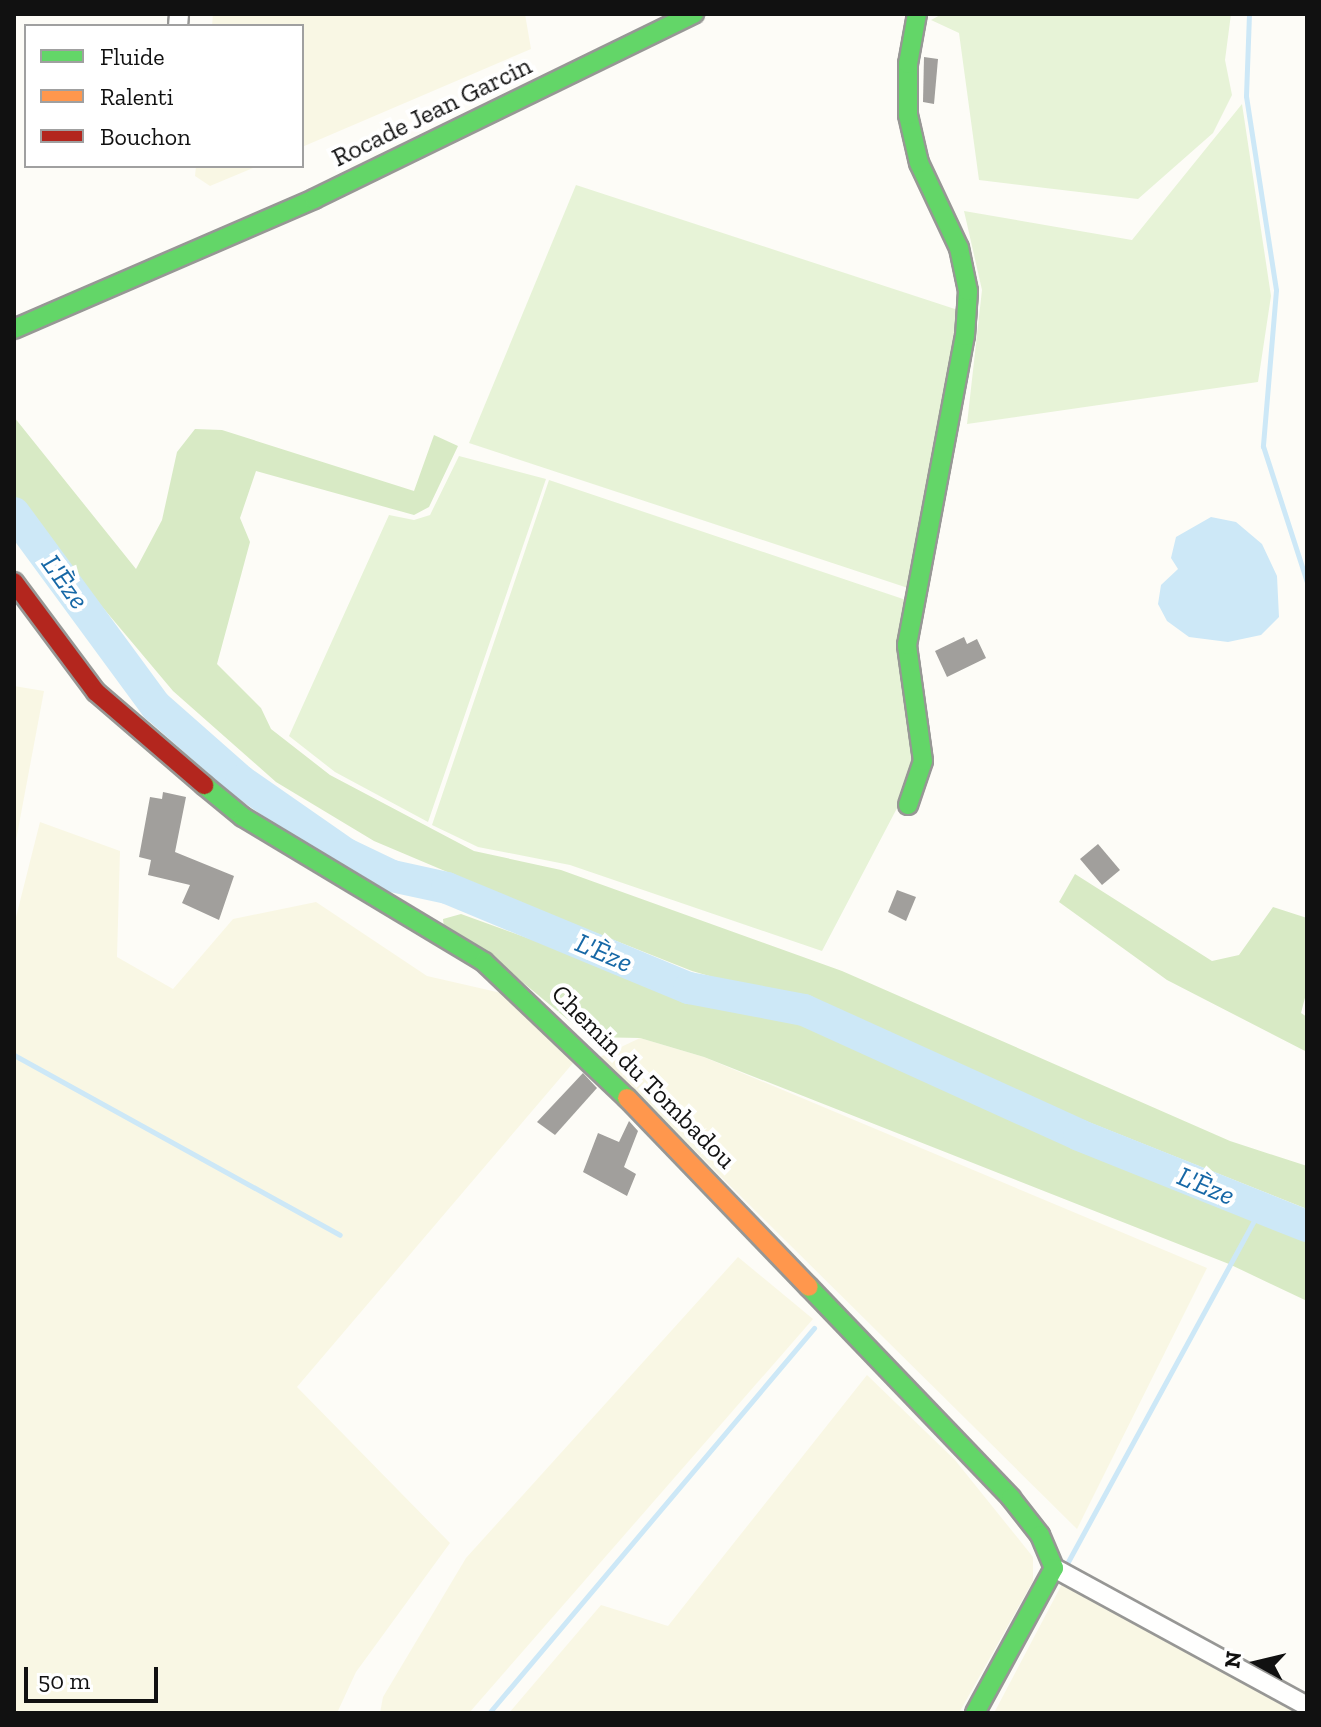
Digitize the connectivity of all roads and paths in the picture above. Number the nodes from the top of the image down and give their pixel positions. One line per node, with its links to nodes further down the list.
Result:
1 (694, 14): 3 (street, Rocade Jean Garcin)
2 (917, 14): 5 (street)
3 (14, 329)
4 (14, 582): 6 (street, Chemin du Tombadou)
5 (908, 805)
6 (1054, 1568): 7 (street); 8 (street)
7 (1307, 1706)
8 (975, 1713)

